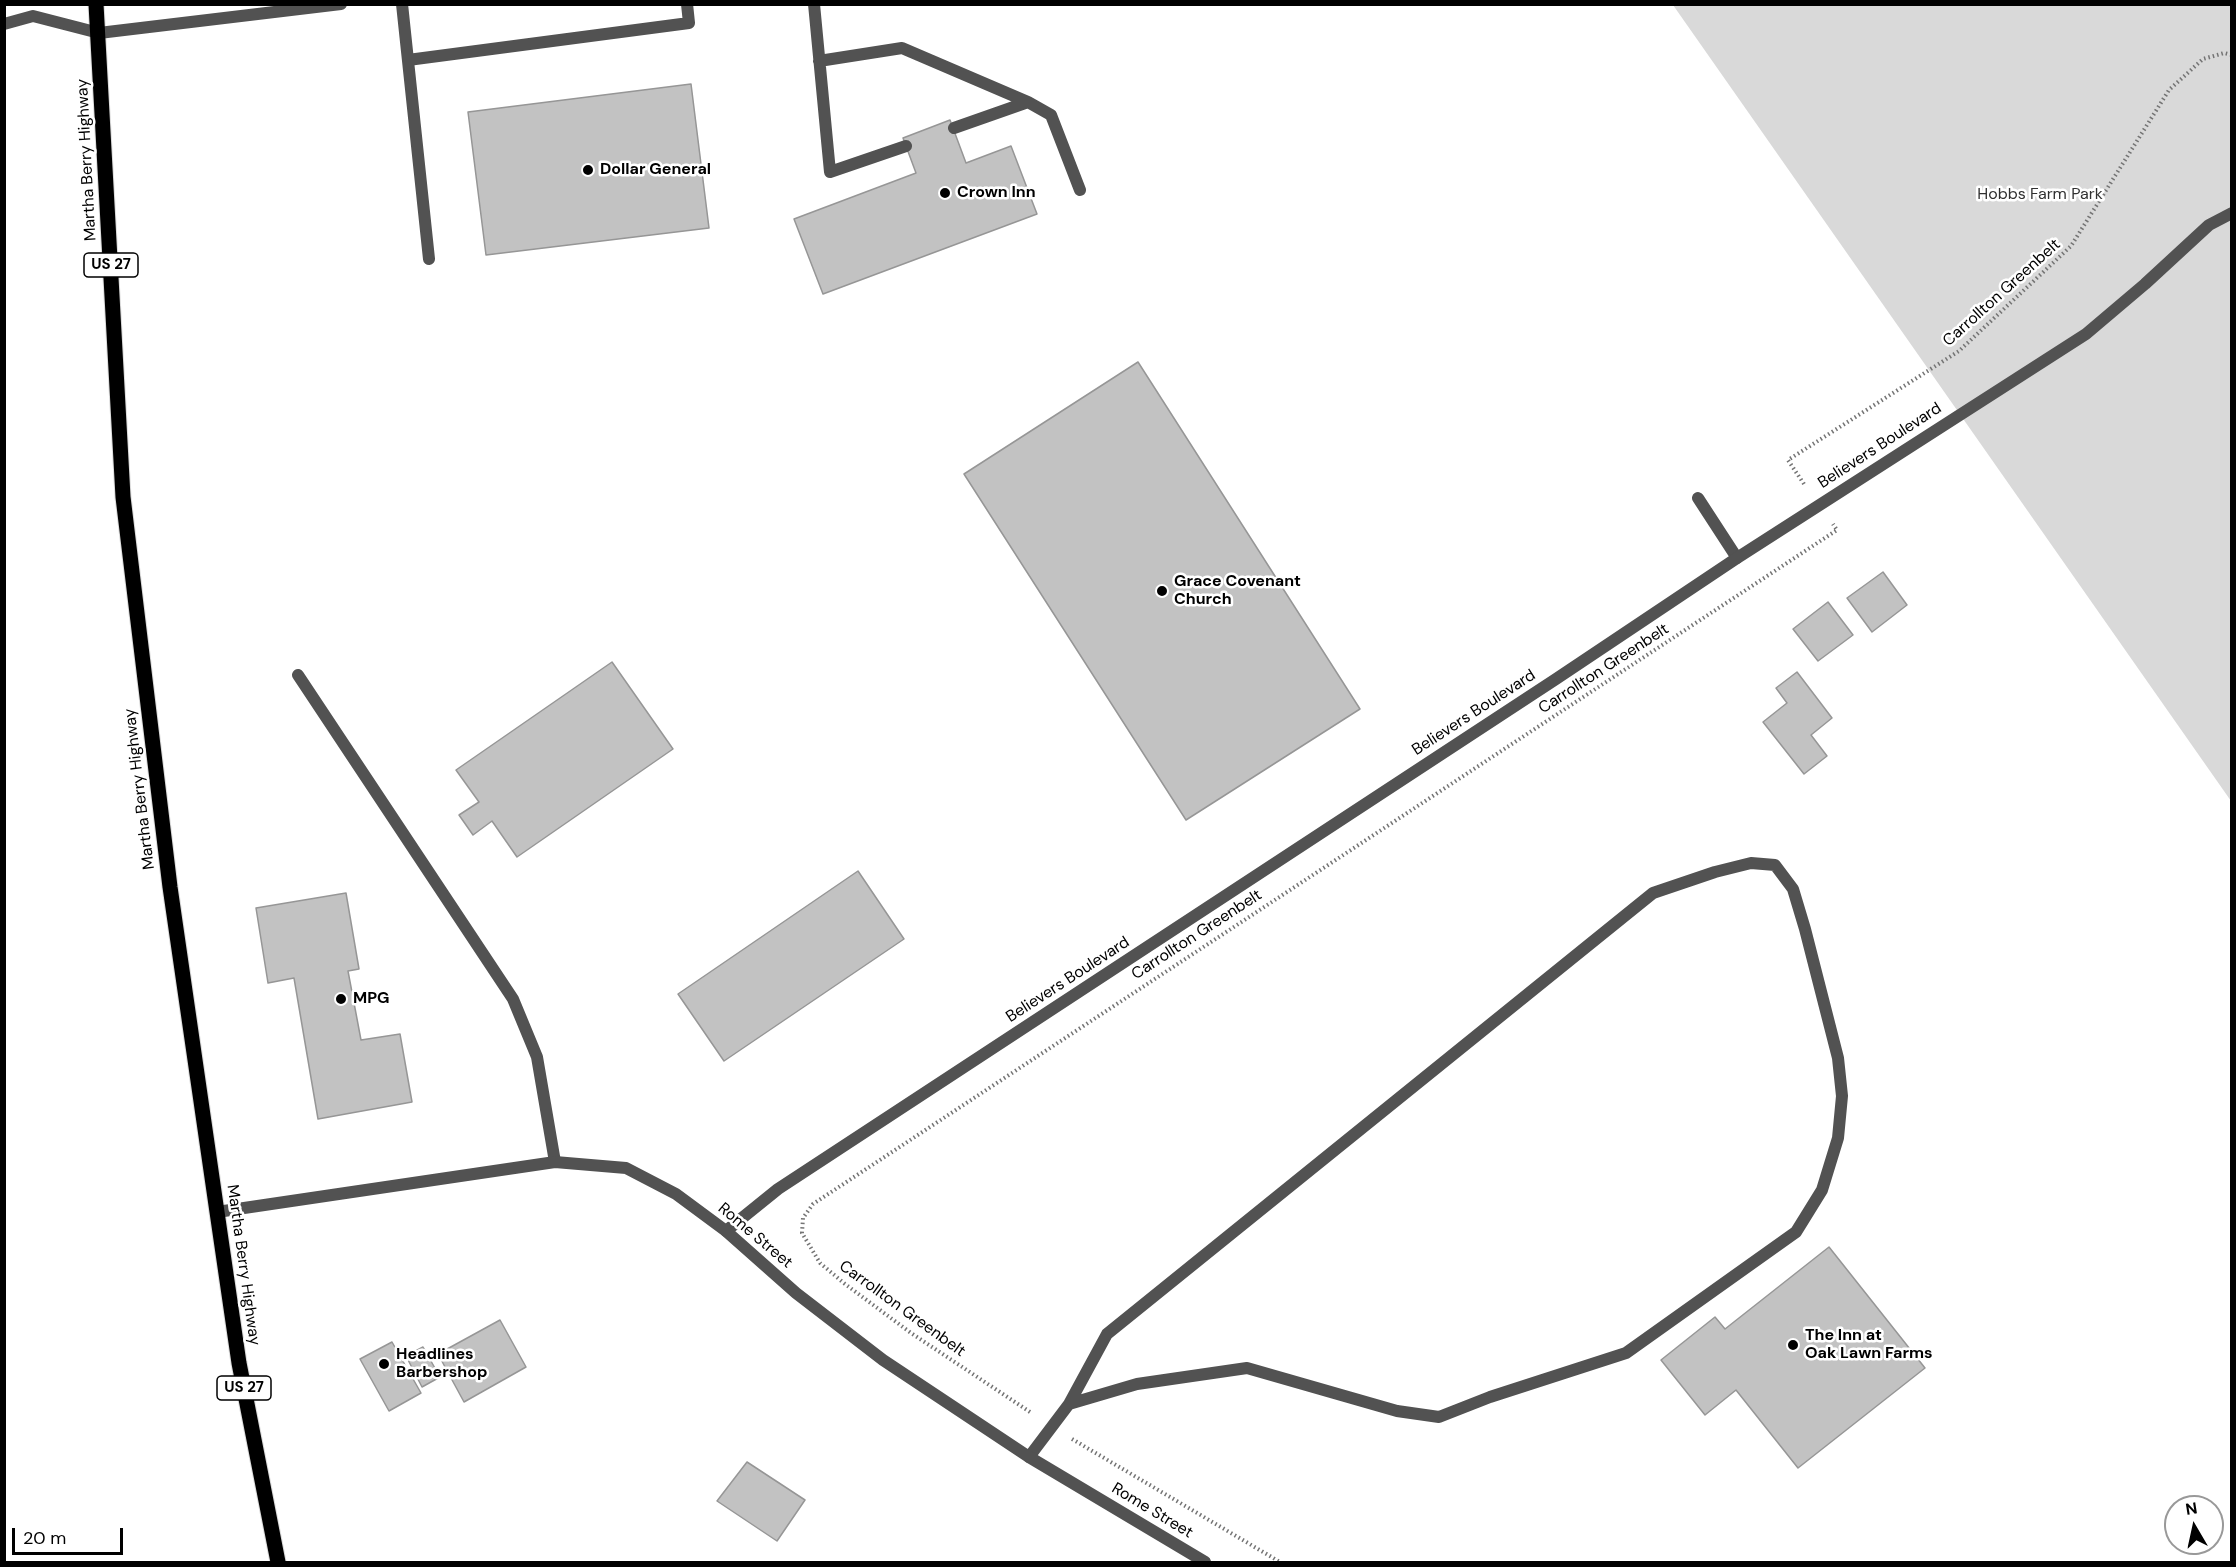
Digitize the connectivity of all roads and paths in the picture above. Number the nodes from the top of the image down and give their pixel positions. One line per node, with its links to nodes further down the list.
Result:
1 (96, 4): 7 (main road, Martha Berry Highway / US 27)
2 (341, 4): 7 (street)
3 (402, 4): 9 (street)
4 (687, 4): 9 (street)
5 (814, 4): 10 (street)
6 (4, 24): 7 (street)
7 (99, 33): 23 (main road, Martha Berry Highway / US 27)
8 (2232, 55): 17 (path, Carrollton Greenbelt)
9 (408, 60): 16 (street)
10 (819, 61): 11 (street); 13 (street)
11 (1028, 102): 12 (street); 14 (street)
12 (954, 128)
13 (906, 146)
14 (1080, 189)
15 (2232, 213): 20 (street, Believers Boulevard)
16 (429, 259)
17 (1806, 488)
18 (1698, 498): 20 (street)
19 (1830, 521): 25 (path, Carrollton Greenbelt)
20 (1737, 558): 24 (street, Believers Boulevard)
21 (298, 675): 22 (street)
22 (555, 1162): 23 (street, Rome Street); 24 (street, Rome Street)
23 (217, 1212): 29 (main road, Martha Berry Highway / US 27)
24 (726, 1231): 28 (street, Rome Street)
25 (1009, 1398)
26 (1069, 1404): 26 (street); 28 (street)
27 (1091, 1451): 31 (path)
28 (1029, 1456): 30 (street, Rome Street)
29 (278, 1563)
30 (1205, 1563)
31 (1281, 1563)

